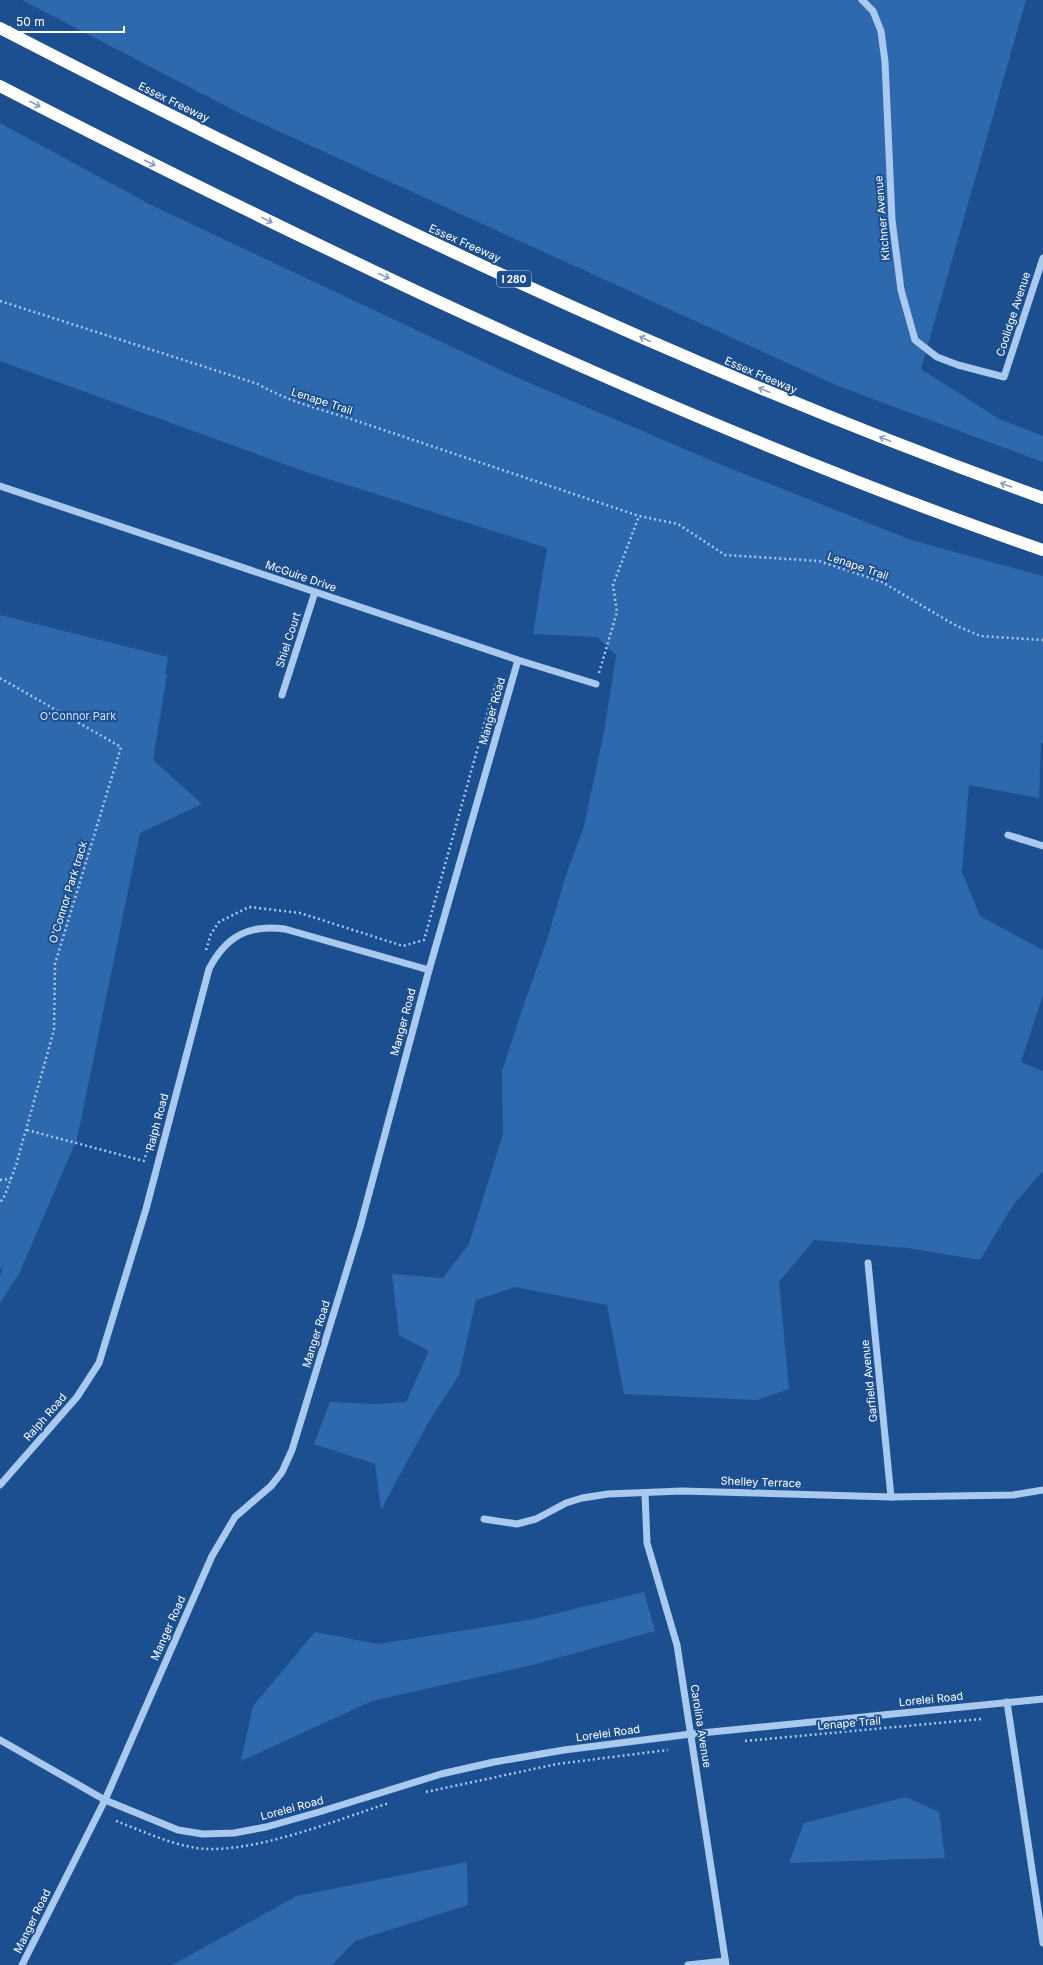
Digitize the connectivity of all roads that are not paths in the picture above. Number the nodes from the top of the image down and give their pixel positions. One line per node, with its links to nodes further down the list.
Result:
1 (862, 0): 5 (street, Kitchner Avenue)
2 (0, 28): 7 (highway, Essex Freeway / I 280, one-way to 2)
3 (0, 86): 8 (highway, one-way to 8)
4 (1043, 258): 5 (street, Coolidge Avenue)
5 (1004, 377)
6 (0, 486): 9 (street, McGuire Drive)
7 (1043, 498)
8 (1043, 550)
9 (315, 592): 10 (street, McGuire Drive); 12 (street, Shiel Court)
10 (518, 660): 11 (street, McGuire Drive); 15 (street, Manger Road)
11 (596, 684)
12 (282, 695)
13 (1008, 834): 14 (street)
14 (1043, 846)
15 (429, 970): 17 (street, Ralph Road); 26 (street, Manger Road)
16 (868, 1263): 20 (street, Garfield Avenue)
17 (0, 1485)
18 (1043, 1490): 20 (street, Shelley Terrace)
19 (646, 1493): 20 (street, Shelley Terrace); 21 (street, Shelley Terrace); 24 (street, Carolina Avenue)
20 (891, 1496)
21 (484, 1520)
22 (1043, 1699): 23 (street, Lorelei Road)
23 (1007, 1702): 24 (street, Lorelei Road); 27 (street)
24 (691, 1734): 26 (street, Lorelei Road); 28 (street, Carolina Avenue)
25 (0, 1740): 26 (street, Lorelei Road)
26 (105, 1800): 29 (street, Manger Road)
27 (1043, 1943)
28 (725, 1963): 30 (street)
29 (22, 1965)
30 (688, 1965)

